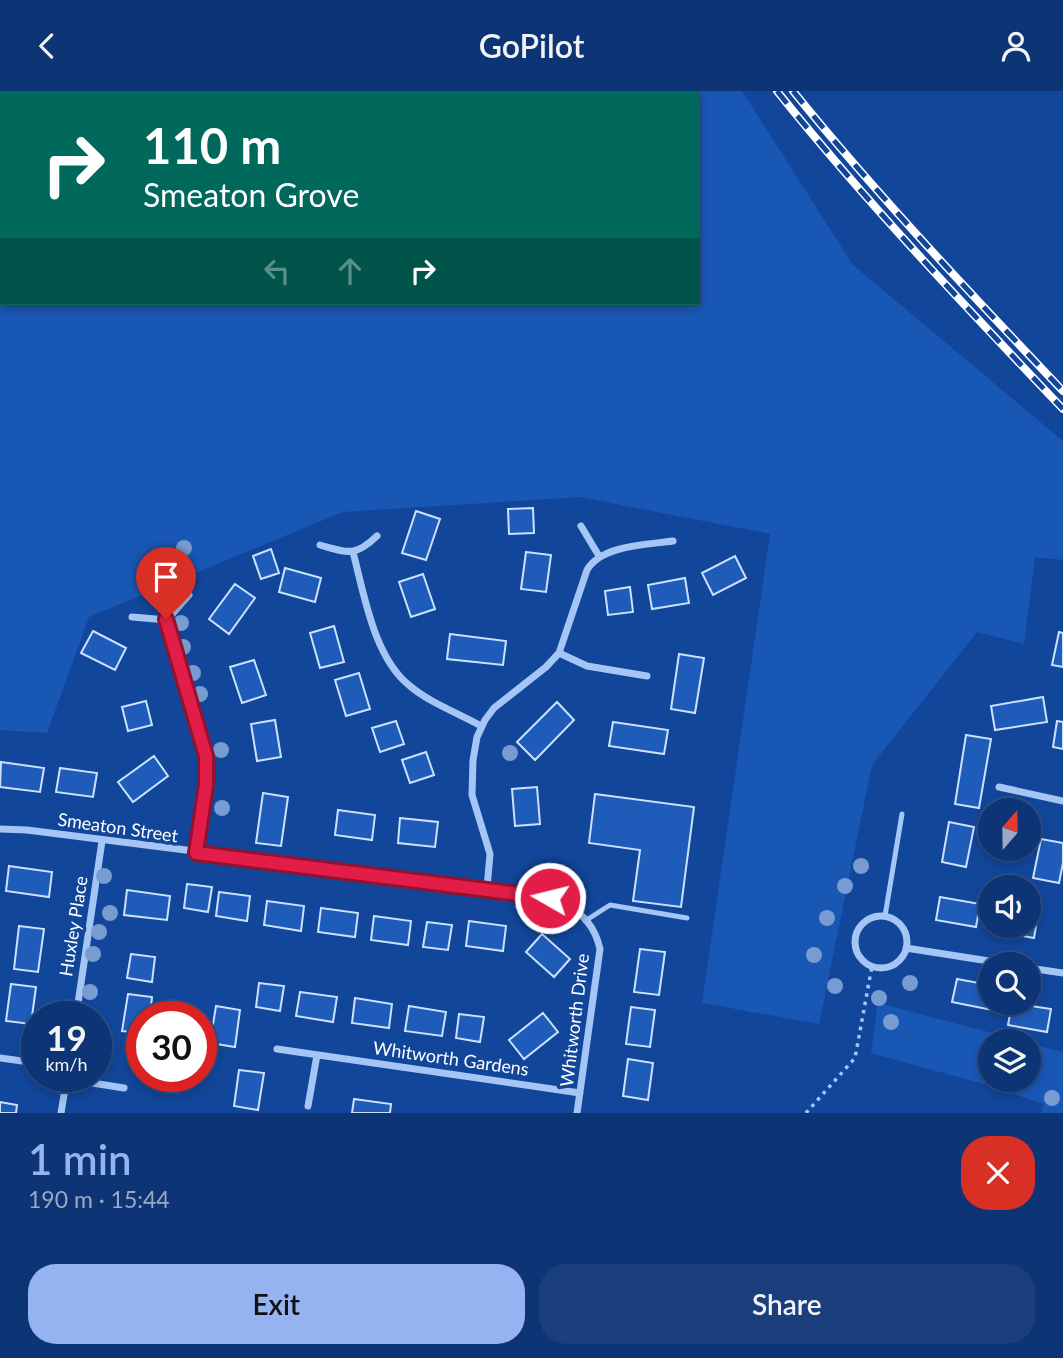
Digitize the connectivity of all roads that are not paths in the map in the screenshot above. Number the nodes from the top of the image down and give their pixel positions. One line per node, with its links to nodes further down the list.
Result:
1 (581, 526): 6 (street)
2 (377, 536): 5 (street)
3 (673, 541): 6 (street)
4 (320, 545): 5 (street)
5 (353, 552): 12 (street)
6 (599, 556): 10 (street)
7 (189, 595): 9 (street)
8 (132, 617): 9 (street)
9 (166, 619): 18 (street)
10 (559, 653): 11 (street); 12 (street)
11 (648, 676)
12 (481, 726): 19 (street)
13 (999, 787): 14 (street)
14 (1063, 801)
15 (902, 814): 20 (lane)
16 (0, 829): 17 (street, Smeaton Street)
17 (102, 841): 18 (street, Smeaton Street); 28 (street, Huxley Place)
18 (196, 853): 19 (street, Smeaton Street)
19 (487, 888): 22 (street, Smeaton Street)
20 (885, 916): 24 (street); 24 (street)
21 (687, 918): 22 (lane)
22 (585, 921): 23 (street, Smeaton Street)
23 (594, 932): 36 (street, Whitworth Drive)
24 (906, 948): 25 (street)
25 (978, 959)
26 (1041, 970): 27 (street)
27 (1063, 973)
28 (78, 1001)
29 (276, 1049): 30 (street, Whitworth Gardens)
30 (317, 1055): 36 (street, Whitworth Gardens); 37 (street)
31 (0, 1058): 32 (street)
32 (21, 1061)
33 (112, 1086): 34 (street)
34 (124, 1088)
35 (65, 1092): 38 (street)
36 (580, 1093): 39 (street, Whitworth Drive)
37 (309, 1106)
38 (61, 1113)
39 (577, 1113)

